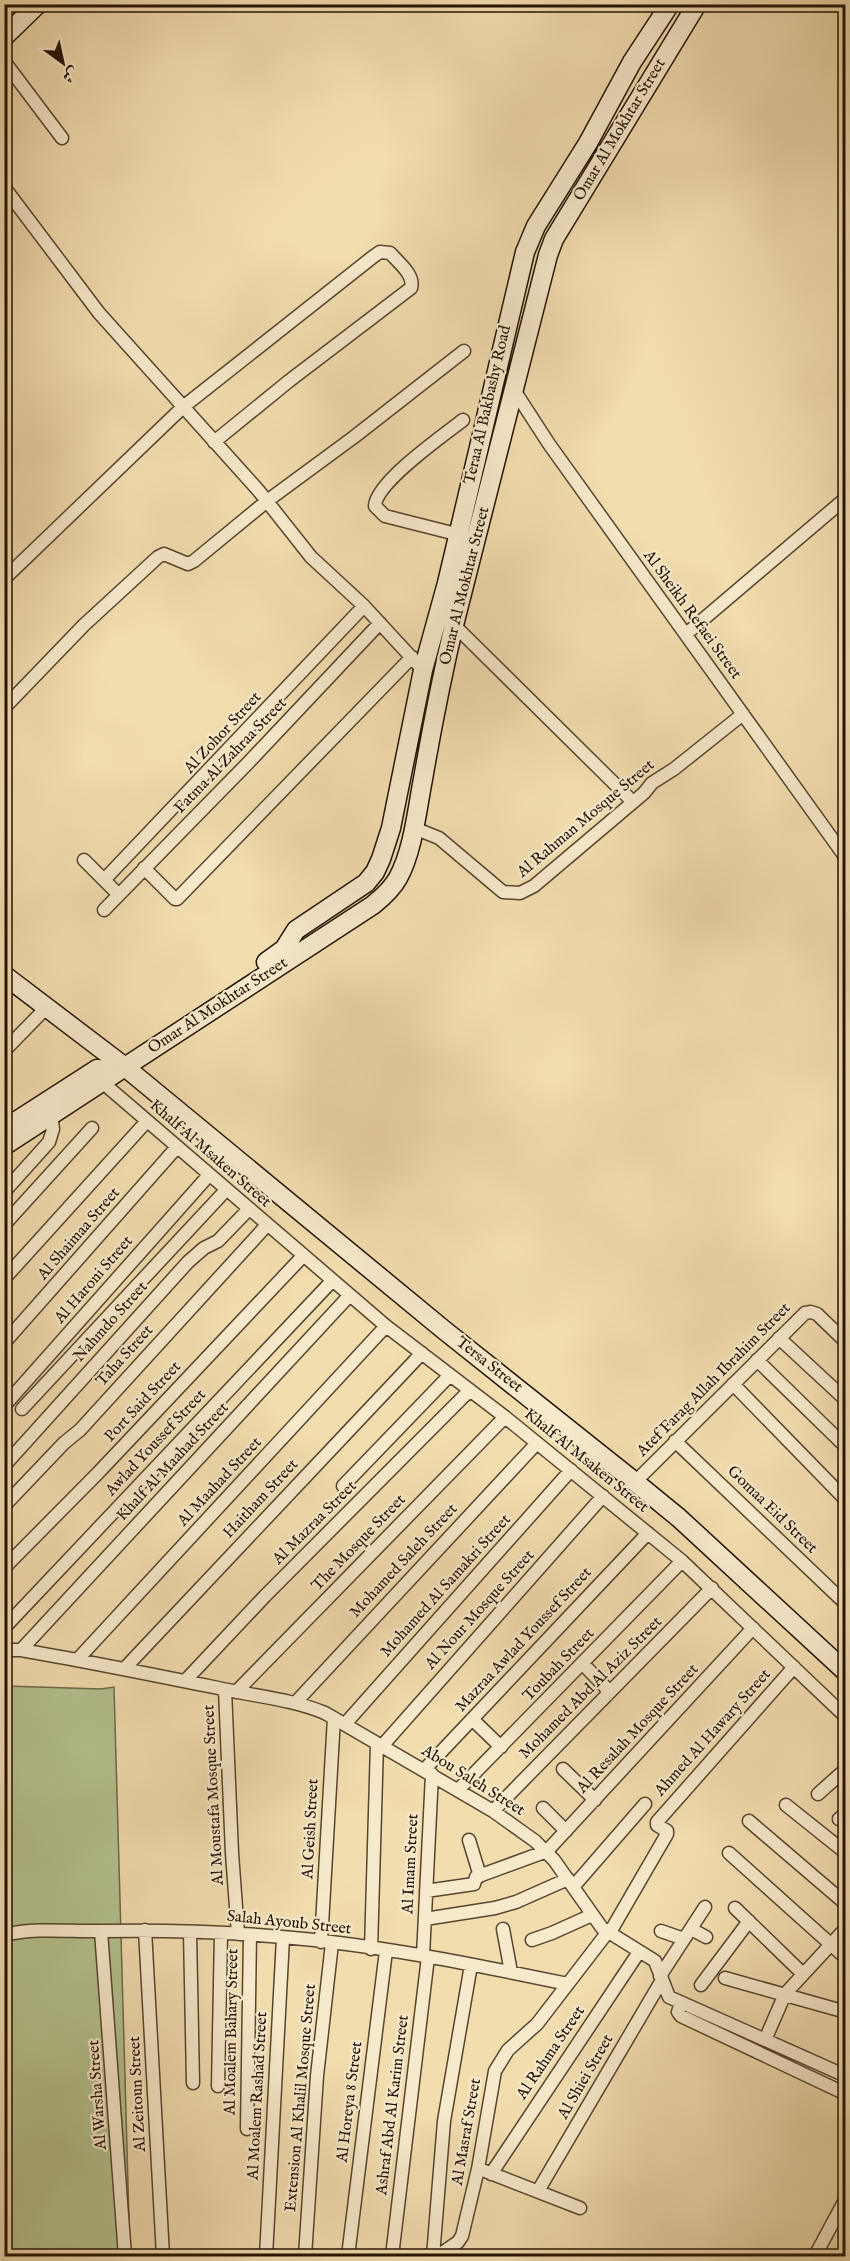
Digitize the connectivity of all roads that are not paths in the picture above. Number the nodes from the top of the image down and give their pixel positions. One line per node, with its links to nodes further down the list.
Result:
1 (38, 4): 4 (street)
2 (670, 4): 6 (street)
3 (698, 4): 6 (street, Omar Al Mokhtar Street)
4 (4, 37)
5 (4, 61): 7 (street)
6 (644, 68): 9 (street, Omar Al Mokhtar Street)
7 (62, 138)
8 (4, 188): 12 (street)
9 (520, 320): 11 (street, Omar Al Mokhtar Street); 17 (street, Teraa Al Bakbashy Road)
10 (464, 351): 16 (street)
11 (514, 390): 17 (street, Omar Al Mokhtar Street); 23 (street, Al Sheikh Refaei Street)
12 (183, 407): 14 (street); 14 (street); 18 (street)
13 (463, 420): 17 (street)
14 (214, 442): 16 (street)
15 (846, 498): 23 (street)
16 (267, 501): 20 (street); 25 (street)
17 (469, 537): 19 (street, Omar Al Mokhtar Street)
18 (4, 579)
19 (456, 585): 22 (street, Omar Al Mokhtar Street); 24 (street)
20 (364, 606): 21 (street); 32 (street, Al Zohor Street)
21 (380, 624): 24 (street); 31 (street, Fatma Al Zahraa Street)
22 (454, 625): 24 (street, Omar Al Mokhtar Street); 27 (street)
23 (686, 634): 26 (street, Al Sheikh Refaei Street)
24 (426, 675): 28 (street, Omar Al Mokhtar Street); 31 (street); 36 (street)
25 (4, 708)
26 (742, 714): 27 (street, Al Rahman Mosque Street); 29 (street, Al Sheikh Refaei Street)
27 (632, 801): 28 (street, Al Rahman Mosque Street)
28 (414, 828): 36 (street, Omar Al Mokhtar Street)
29 (846, 858)
30 (84, 860): 32 (street)
31 (144, 868): 33 (street, Fatma Al Zahraa Street)
32 (104, 880): 33 (street)
33 (119, 895): 34 (street, Fatma Al Zahraa Street)
34 (104, 910)
35 (8, 983): 37 (street, Tersa Street)
36 (243, 990): 39 (street, Omar Al Mokhtar Street)
37 (47, 1007): 38 (street); 39 (street, Tersa Street)
38 (4, 1051)
39 (125, 1067): 40 (street, Omar Al Mokhtar Street); 75 (street, Tersa Street)
40 (105, 1079): 41 (street, Omar Al Mokhtar Street); 42 (street, Khalf Al Msaken Street); 44 (street)
41 (51, 1116): 45 (street, Omar Al Mokhtar Street); 49 (street)
42 (147, 1121): 46 (street, Khalf Al Msaken Street); 54 (street)
43 (92, 1128): 51 (street)
44 (4, 1130)
45 (4, 1146)
46 (177, 1147): 47 (street, Khalf Al Msaken Street); 60 (street, Al Shaimaa Street)
47 (209, 1175): 48 (street, Khalf Al Msaken Street); 67 (street, Al Haroni Street)
48 (226, 1190): 50 (street, Khalf Al Msaken Street); 68 (street)
49 (4, 1192)
50 (249, 1209): 52 (street, Khalf Al Msaken Street); 73 (street, Nahmdo Street)
51 (4, 1225)
52 (267, 1225): 53 (street, Khalf Al Msaken Street); 79 (street, Taha Street)
53 (303, 1256): 55 (street, Khalf Al Msaken Street); 82 (street, Port Said Street)
54 (4, 1278)
55 (332, 1281): 56 (street, Khalf Al Msaken Street); 85 (street, Awlad Youssef Street)
56 (349, 1296): 57 (street, Khalf Al Msaken Street); 88 (street, Khalf Al Maahad Street)
57 (386, 1326): 61 (street, Khalf Al Msaken Street); 89 (street, Al Maahad Street)
58 (844, 1337): 59 (street, Atef Farag Allah Ibrahim Street)
59 (779, 1338): 62 (street, Atef Farag Allah Ibrahim Street); 66 (street)
60 (4, 1343)
61 (422, 1353): 63 (street, Khalf Al Msaken Street); 92 (street, Haitham Street)
62 (757, 1360): 64 (street, Atef Farag Allah Ibrahim Street); 72 (street)
63 (450, 1375): 65 (street, Khalf Al Msaken Street); 76 (street)
64 (733, 1384): 70 (street, Atef Farag Allah Ibrahim Street); 78 (street)
65 (470, 1390): 69 (street, Khalf Al Msaken Street); 94 (street, Al Mazraa Street)
66 (846, 1400)
67 (4, 1406)
68 (22, 1409)
69 (506, 1417): 71 (street, Khalf Al Msaken Street); 95 (street, The Mosque Street)
70 (675, 1441): 75 (street, Atef Farag Allah Ibrahim Street); 84 (street, Gomaa Eid Street)
71 (537, 1443): 74 (street, Khalf Al Msaken Street); 97 (street, Mohamed Saleh Street)
72 (846, 1448)
73 (4, 1466)
74 (571, 1470): 77 (street, Khalf Al Msaken Street); 100 (street, Mohamed Al Samakri Street)
75 (635, 1482): 93 (street, Tersa Street)
76 (343, 1486)
77 (603, 1496): 80 (street, Khalf Al Msaken Street); 101 (street, Al Nour Mosque Street)
78 (846, 1500)
79 (4, 1506)
80 (648, 1533): 81 (street, Khalf Al Msaken Street); 99 (street, Mazraa Awlad Youssef Street)
81 (682, 1561): 83 (street, Khalf Al Msaken Street); 90 (street, Toubah Street)
82 (4, 1568)
83 (712, 1588): 86 (street, Khalf Al Msaken Street); 96 (street, Mohamed Abd Al Aziz Street)
84 (846, 1604)
85 (4, 1628)
86 (753, 1628): 91 (street, Khalf Al Msaken Street); 108 (street, Al Resalah Mosque Street)
87 (4, 1650): 88 (street, Abou Saleh Street)
88 (21, 1650): 89 (street, Abou Saleh Street)
89 (77, 1660): 92 (street, Abou Saleh Street)
90 (583, 1664): 96 (street); 102 (street, Toubah Street)
91 (794, 1667): 98 (street, Khalf Al Msaken Street); 114 (street, Ahmed Al Hawary Street)
92 (125, 1668): 94 (street, Abou Saleh Street)
93 (846, 1672)
94 (185, 1681): 95 (street, Abou Saleh Street)
95 (230, 1691): 97 (street, Abou Saleh Street); 137 (street, Al Moustafa Mosque Street)
96 (610, 1692): 112 (street, Mohamed Abd Al Aziz Street)
97 (296, 1702): 100 (street, Abou Saleh Street)
98 (846, 1717)
99 (471, 1719): 102 (street); 105 (street, Mazraa Awlad Youssef Street)
100 (339, 1721): 101 (street, Abou Saleh Street); 143 (street, Al Geish Street)
101 (380, 1745): 105 (street, Abou Saleh Street); 145 (street)
102 (501, 1747): 106 (street, Toubah Street)
103 (563, 1769): 108 (street)
104 (846, 1769): 107 (street)
105 (428, 1772): 106 (street, Abou Saleh Street); 122 (street, Al Imam Street)
106 (458, 1790): 112 (street, Abou Saleh Street)
107 (818, 1794)
108 (595, 1800): 115 (street, Al Resalah Mosque Street)
109 (645, 1804): 121 (street)
110 (786, 1805): 119 (street)
111 (543, 1808): 115 (street)
112 (493, 1811): 117 (street, Abou Saleh Street)
113 (749, 1821): 123 (street)
114 (657, 1822): 136 (street, Al Masraf Street)
115 (566, 1831): 117 (street, Al Resalah Mosque Street)
116 (469, 1840): 120 (street)
117 (547, 1851): 120 (street); 121 (street, Abou Saleh Street)
118 (729, 1853): 144 (street)
119 (846, 1853)
120 (480, 1876): 122 (street)
121 (570, 1883): 126 (street, Abou Saleh Street); 127 (street)
122 (426, 1891): 127 (street, Al Imam Street)
123 (846, 1904)
124 (705, 1906): 138 (street, Al Shiei Street)
125 (735, 1908): 128 (street)
126 (592, 1915): 136 (street, Abou Saleh Street); 142 (street)
127 (425, 1919): 148 (street, Al Imam Street)
128 (749, 1921): 152 (street); 156 (street)
129 (846, 1928): 144 (street)
130 (503, 1929): 151 (street)
131 (145, 1930): 132 (street, Salah Ayoub Street); 134 (street, Salah Ayoub Street); 172 (street, Al Zeitoun Street)
132 (101, 1931): 139 (street, Salah Ayoub Street); 171 (street, Al Warsha Street)
133 (661, 1931): 138 (street)
134 (190, 1932): 135 (street, Salah Ayoub Street); 162 (street)
135 (221, 1933): 137 (street, Salah Ayoub Street); 163 (street)
136 (608, 1933): 147 (street, Abou Saleh Street); 155 (street, Al Masraf Street)
137 (244, 1934): 141 (street, Salah Ayoub Street); 165 (street, Al Moalem Bahary Street)
138 (687, 1934): 140 (street); 153 (street, Al Shiei Street)
139 (4, 1935)
140 (706, 1937)
141 (283, 1938): 143 (street, Salah Ayoub Street); 173 (street, Al Moalem Rashad Street)
142 (532, 1940)
143 (327, 1943): 145 (street, Salah Ayoub Street); 174 (street, Extension Al Khalil Mosque Street)
144 (830, 1944): 149 (street); 152 (street)
145 (371, 1949): 146 (street, Salah Ayoub Street)
146 (386, 1951): 148 (street, Salah Ayoub Street); 175 (street, Al Horeya 8 Street)
147 (639, 1952): 153 (street, Abou Saleh Street); 167 (street, Al Rahma Street)
148 (425, 1957): 150 (street, Salah Ayoub Street); 176 (street, Ashraf Abd Al Karim Street)
149 (846, 1958)
150 (471, 1965): 151 (street, Salah Ayoub Street); 177 (street)
151 (511, 1972): 155 (street, Salah Ayoub Street)
152 (803, 1974): 157 (street)
153 (661, 1978): 158 (street, Abou Saleh Street); 168 (street, Al Shiei Street)
154 (725, 1978): 157 (street)
155 (568, 1984): 166 (street, Al Masraf Street)
156 (701, 1985)
157 (785, 1994): 159 (street); 160 (street)
158 (681, 2003): 160 (street, Abou Saleh Street); 161 (street)
159 (846, 2012)
160 (765, 2040): 161 (street, Abou Saleh Street)
161 (836, 2080): 164 (street)
162 (193, 2083)
163 (218, 2086)
164 (846, 2094)
165 (247, 2129)
166 (478, 2169): 167 (street); 178 (street, Al Masraf Street)
167 (491, 2174): 168 (street)
168 (538, 2191): 170 (street)
169 (846, 2198): 179 (street)
170 (580, 2208)
171 (125, 2256)
172 (163, 2256)
173 (266, 2256)
174 (305, 2256)
175 (348, 2256)
176 (392, 2256)
177 (433, 2256)
178 (438, 2256)
179 (815, 2256)

